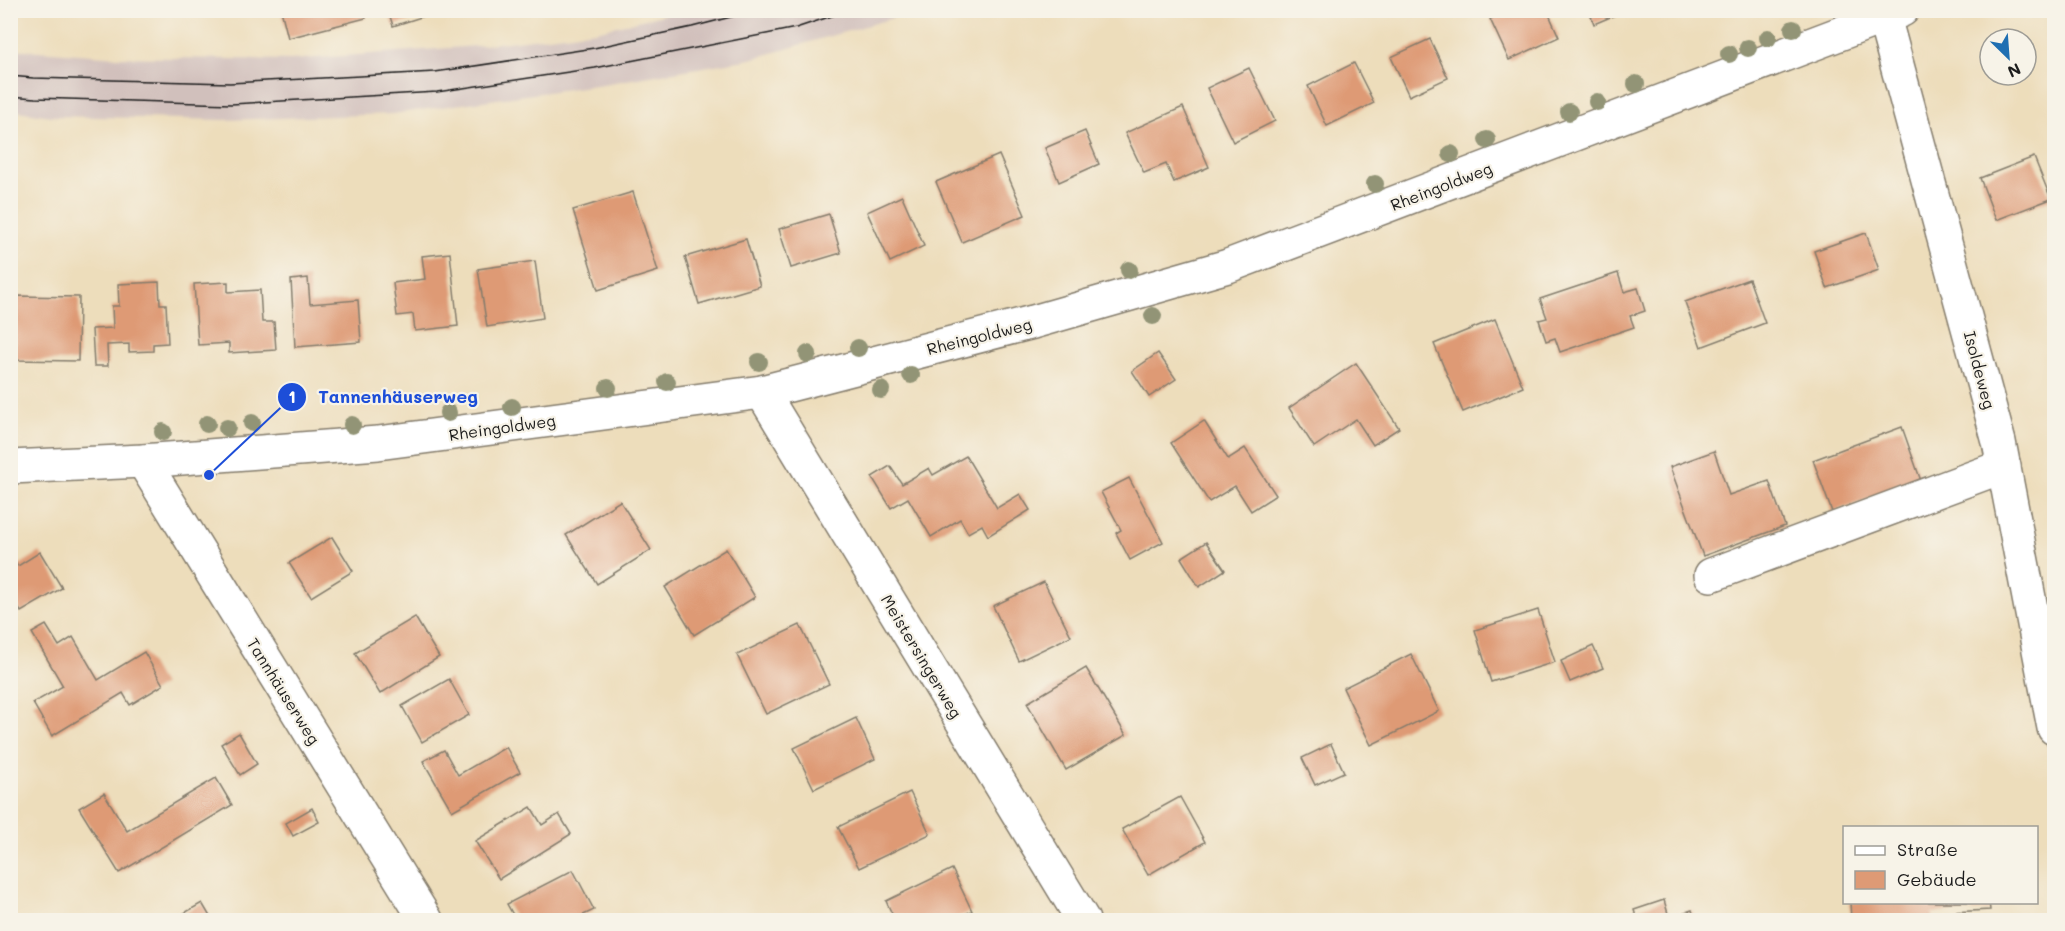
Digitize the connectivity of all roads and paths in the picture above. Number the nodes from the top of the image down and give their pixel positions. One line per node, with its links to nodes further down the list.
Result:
1 (1893, 14): 2 (street, Rheingoldweg); 4 (street, Isoldeweg)
2 (762, 392): 3 (street, Rheingoldweg); 9 (street, Meistersingerweg)
3 (143, 460): 5 (street, Rheingoldweg); 8 (street, Tannhäuserweg)
4 (2004, 466): 6 (street); 7 (street, Isoldeweg)
5 (10, 467)
6 (1711, 575)
7 (2055, 728)
8 (426, 921)
9 (1083, 921)

